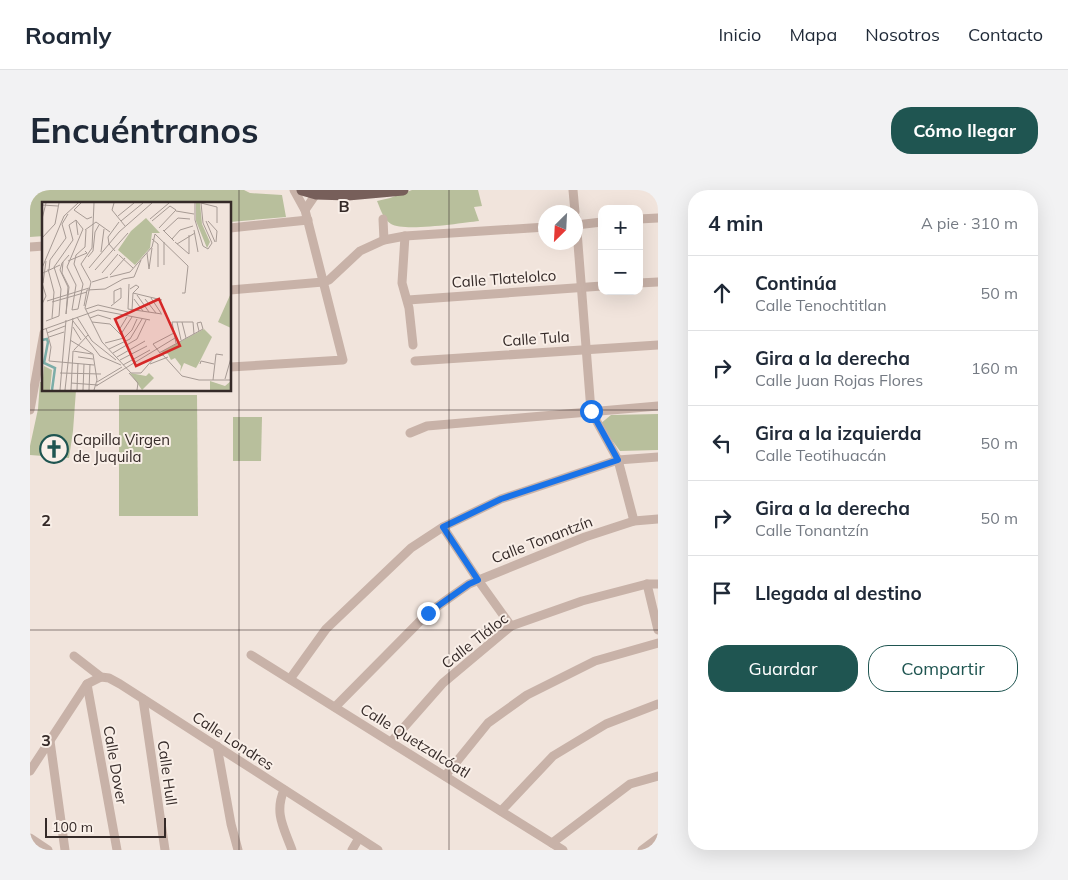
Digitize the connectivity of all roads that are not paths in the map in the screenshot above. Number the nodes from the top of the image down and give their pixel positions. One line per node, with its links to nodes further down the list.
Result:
1 (294, 190): 7 (street)
2 (302, 190): 5 (main road)
3 (404, 190): 5 (main road)
4 (573, 190): 6 (street)
5 (316, 194): 7 (street)
6 (574, 205)
7 (305, 210): 11 (street)
8 (658, 218): 10 (street)
9 (384, 219): 17 (street)
10 (643, 219)
11 (308, 220): 14 (street); 19 (street)
12 (598, 222): 13 (street)
13 (583, 224)
14 (231, 228)
15 (538, 228): 16 (street)
16 (405, 236): 17 (street); 25 (street)
17 (384, 240): 19 (street)
18 (578, 250): 23 (street)
19 (323, 282): 24 (street); 31 (street)
20 (658, 282): 21 (street)
21 (643, 283)
22 (598, 286): 23 (street, Calle Tlatelolco)
23 (581, 287): 25 (street, Calle Tlatelolco); 28 (street)
24 (231, 290)
25 (408, 300): 26 (street)
26 (413, 345)
27 (658, 345): 28 (street, Calle Tula)
28 (586, 349): 30 (street, Calle Tula); 35 (street)
29 (42, 356): 32 (street)
30 (415, 361)
31 (231, 367)
32 (40, 380): 34 (street)
33 (658, 406): 35 (street)
34 (30, 410)
35 (591, 411): 36 (street); 38 (street)
36 (410, 433)
37 (658, 457): 38 (street)
38 (618, 460): 40 (street); 41 (street)
39 (658, 519): 40 (street, Calle Tonantzín)
40 (634, 521): 42 (street, Calle Tonantzín)
41 (443, 527): 42 (street); 51 (street)
42 (478, 580): 45 (street); 55 (street, Calle Tonantzín)
43 (647, 584): 44 (street, Calle Tláloc); 45 (street, Calle Tláloc); 46 (street)
44 (658, 584)
45 (511, 626): 57 (street, Calle Tláloc)
46 (658, 630)
47 (658, 643): 60 (street)
48 (74, 656): 50 (street, Calle Londres)
49 (251, 656): 51 (street, Calle Quetzalcóatl)
50 (101, 677): 52 (street); 53 (street, Calle Londres)
51 (290, 679): 55 (street, Calle Quetzalcóatl)
52 (87, 684): 56 (street); 70 (street, Calle Dover)
53 (143, 699): 58 (street, Calle Londres); 71 (street, Calle Hull)
54 (658, 704): 63 (street)
55 (335, 707): 57 (street, Calle Quetzalcóatl)
56 (50, 741): 59 (street); 69 (street)
57 (391, 742): 60 (street, Calle Quetzalcóatl)
58 (217, 746): 62 (street, Calle Londres); 72 (street)
59 (30, 772)
60 (445, 776): 63 (street, Calle Quetzalcóatl)
61 (658, 776): 67 (street)
62 (284, 790): 65 (street, Calle Londres); 73 (street)
63 (501, 812): 67 (street, Calle Quetzalcóatl)
64 (30, 838): 68 (street)
65 (359, 838): 74 (street); 75 (street, Calle Londres)
66 (658, 838): 77 (street)
67 (552, 843): 76 (street, Calle Quetzalcóatl)
68 (48, 850)
69 (65, 850)
70 (117, 850)
71 (165, 850)
72 (238, 850)
73 (292, 850)
74 (352, 850)
75 (378, 850)
76 (563, 850)
77 (642, 850)

